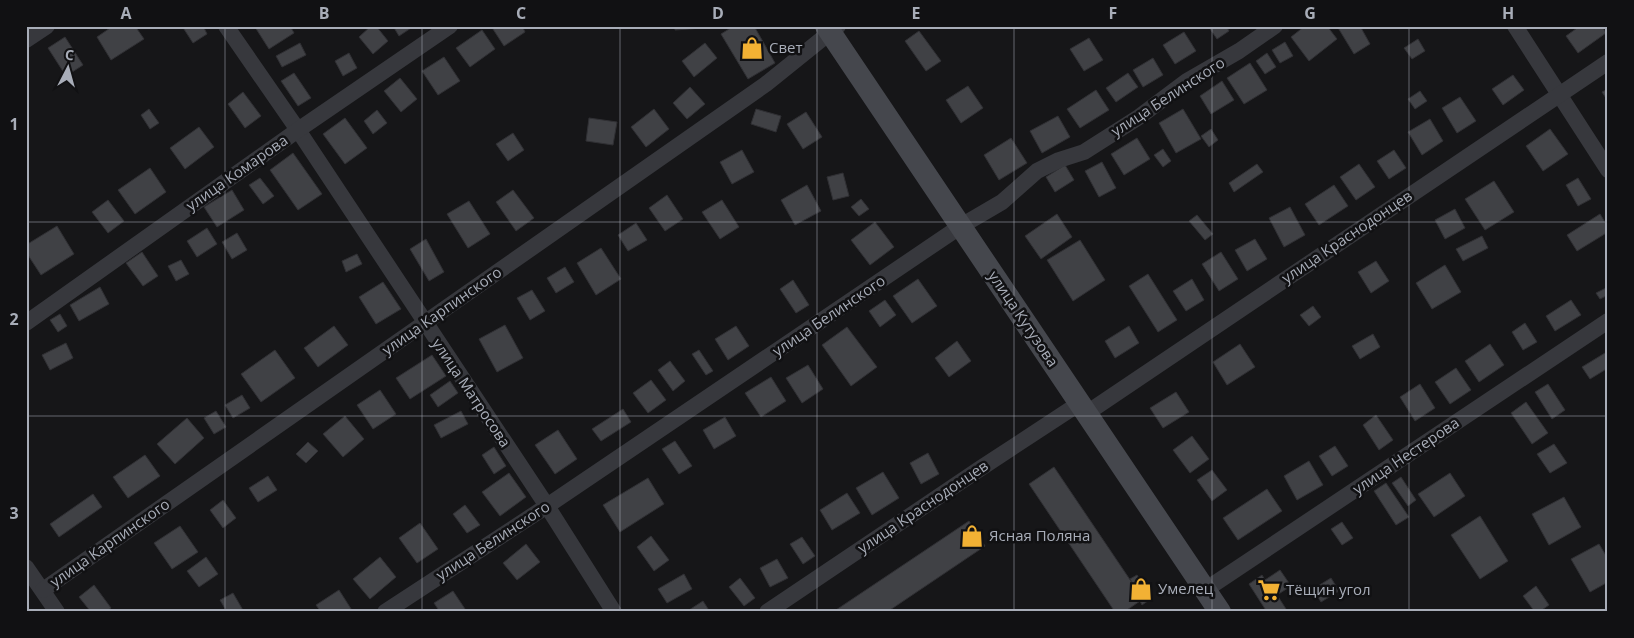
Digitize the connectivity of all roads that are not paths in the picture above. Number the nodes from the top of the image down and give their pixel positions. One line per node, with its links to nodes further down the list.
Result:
1 (47, 26): 7 (street)
2 (226, 26): 10 (street, улица Матросова)
3 (450, 26): 10 (street, улица Комарова)
4 (1276, 26): 12 (street, улица Белинского)
5 (1515, 26): 9 (street)
6 (832, 28): 12 (main road, улица Кутузова); 15 (street, улица Карпинского)
7 (26, 40)
8 (1608, 62): 9 (street, улица Краснодонцев)
9 (1558, 95): 11 (street); 16 (street, улица Краснодонцев)
10 (298, 130): 14 (street, улица Комарова); 15 (street, улица Матросова)
11 (1608, 170)
12 (961, 226): 16 (main road, улица Кутузова); 17 (street, улица Белинского)
13 (1608, 321): 20 (street, улица Нестерова)
14 (26, 323)
15 (424, 323): 17 (street, улица Матросова); 19 (street, улица Карпинского)
16 (1083, 408): 20 (main road, улица Кутузова); 24 (street, улица Краснодонцев)
17 (547, 506): 22 (street, улица Белинского); 23 (street, улица Матросова)
18 (26, 567): 19 (street)
19 (43, 590): 21 (street)
20 (1205, 590): 25 (main road, улица Кутузова)
21 (57, 612)
22 (385, 612)
23 (614, 612)
24 (767, 612)
25 (1220, 612)

